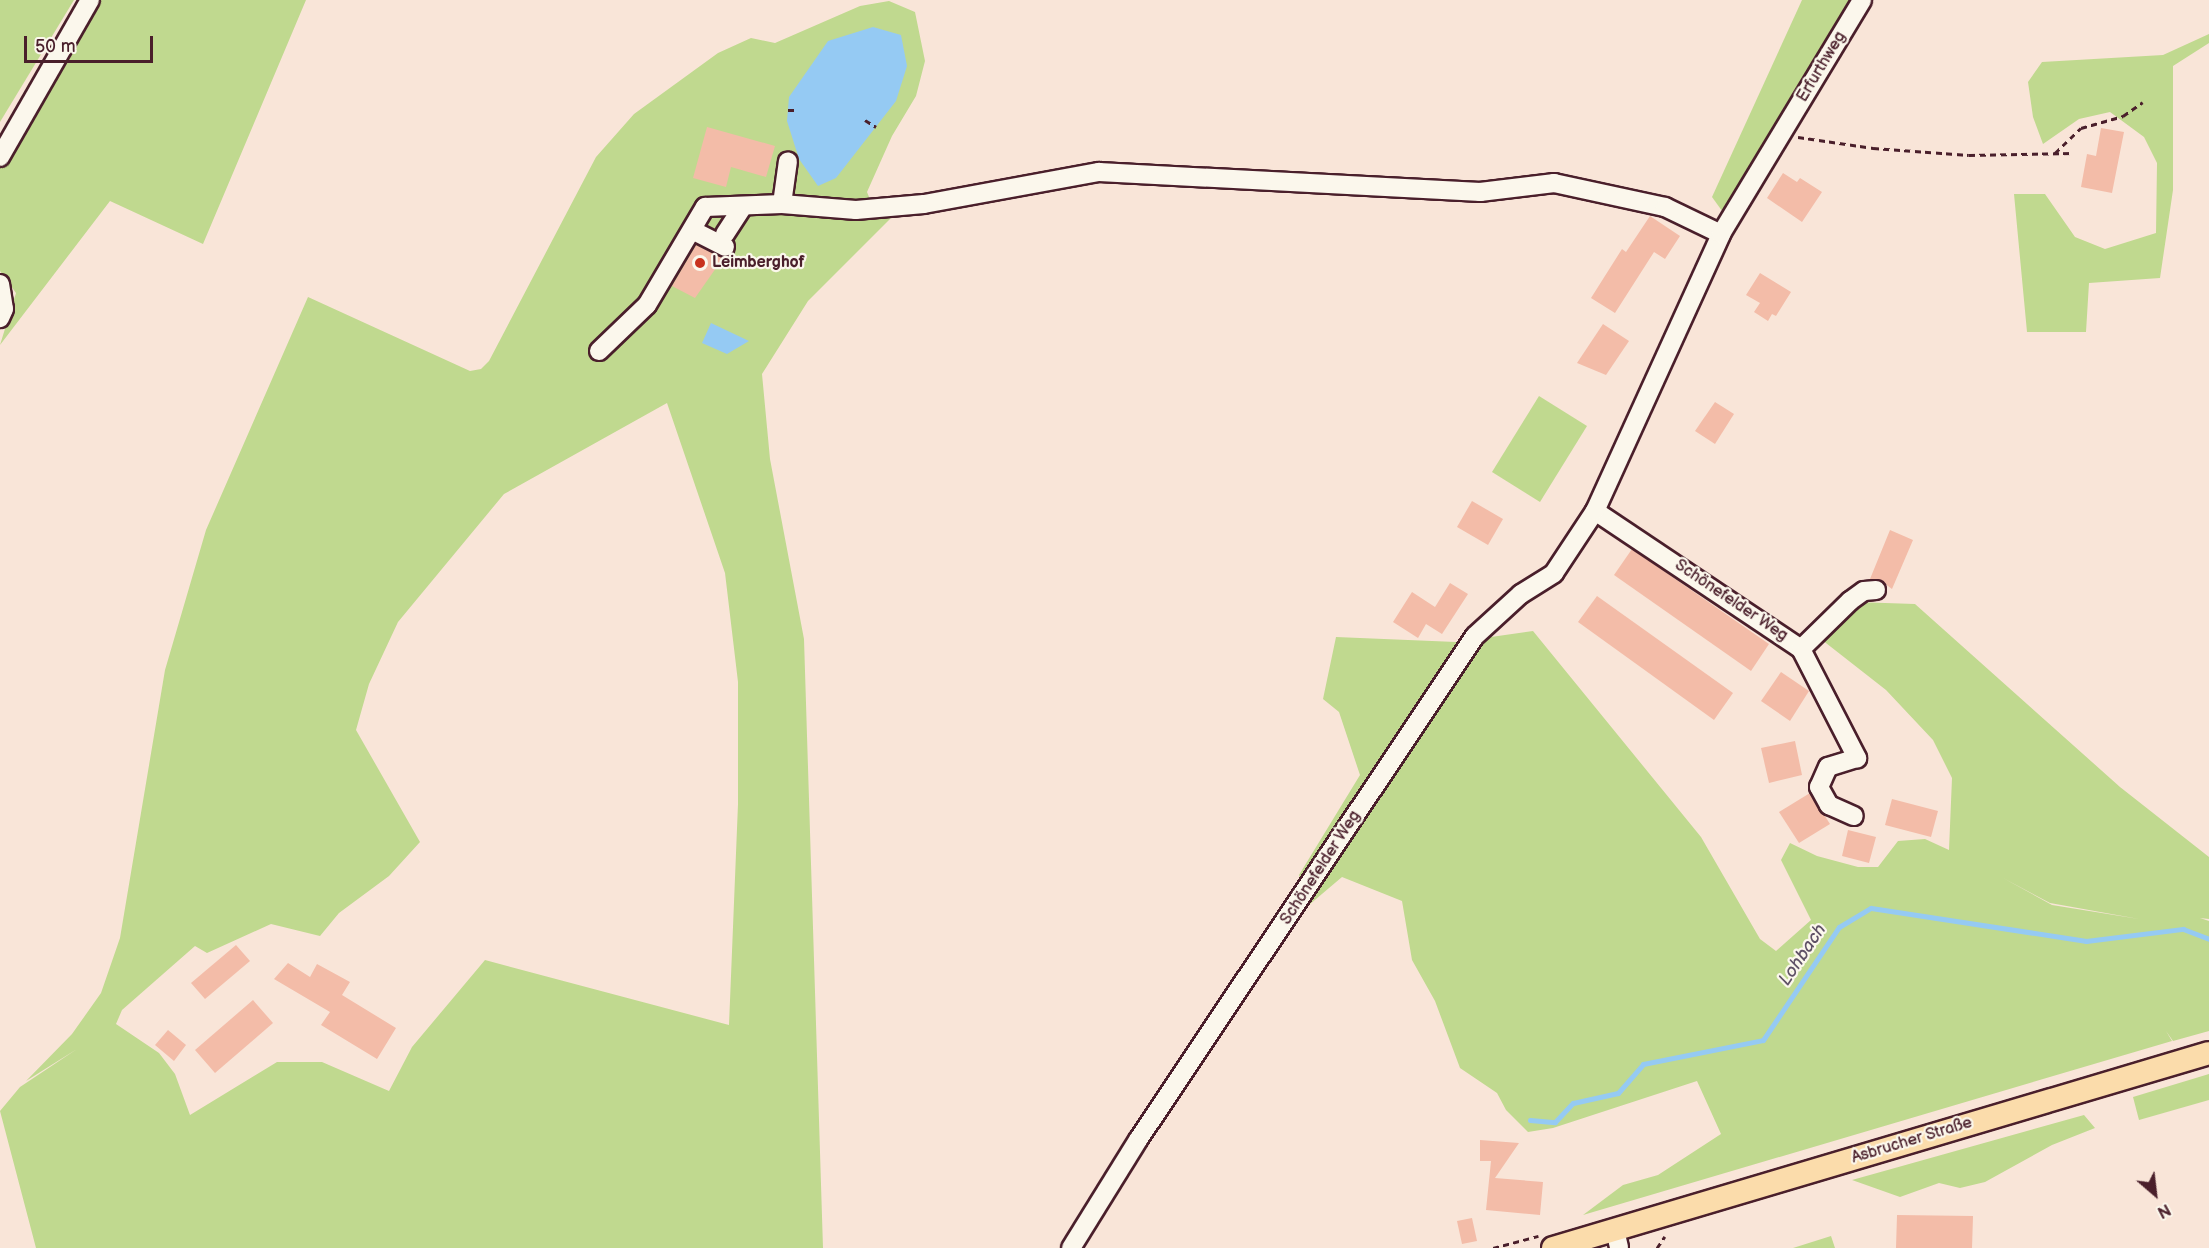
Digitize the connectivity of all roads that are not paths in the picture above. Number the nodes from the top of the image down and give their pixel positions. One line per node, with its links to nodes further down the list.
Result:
1 (90, 0): 4 (street)
2 (1862, 0): 3 (street, Erfurthweg)
3 (1781, 135): 9 (street, Schönefelder Weg)
4 (0, 157)
5 (788, 161): 6 (street)
6 (782, 204): 7 (street); 9 (street)
7 (742, 208): 8 (street); 8 (street)
8 (692, 230): 12 (street)
9 (1721, 234): 13 (street, Schönefelder Weg)
10 (0, 284): 11 (street)
11 (0, 318)
12 (599, 351)
13 (1595, 511): 15 (street, Schönefelder Weg); 19 (street, Schönefelder Weg)
14 (1876, 590): 15 (street)
15 (1801, 649): 16 (street, Schönefelder Weg)
16 (1854, 816)
17 (2209, 1053): 18 (main road, Asbrucher Straße)
18 (1618, 1239): 20 (main road, Asbrucher Straße)
19 (1071, 1248)
20 (1553, 1248)

